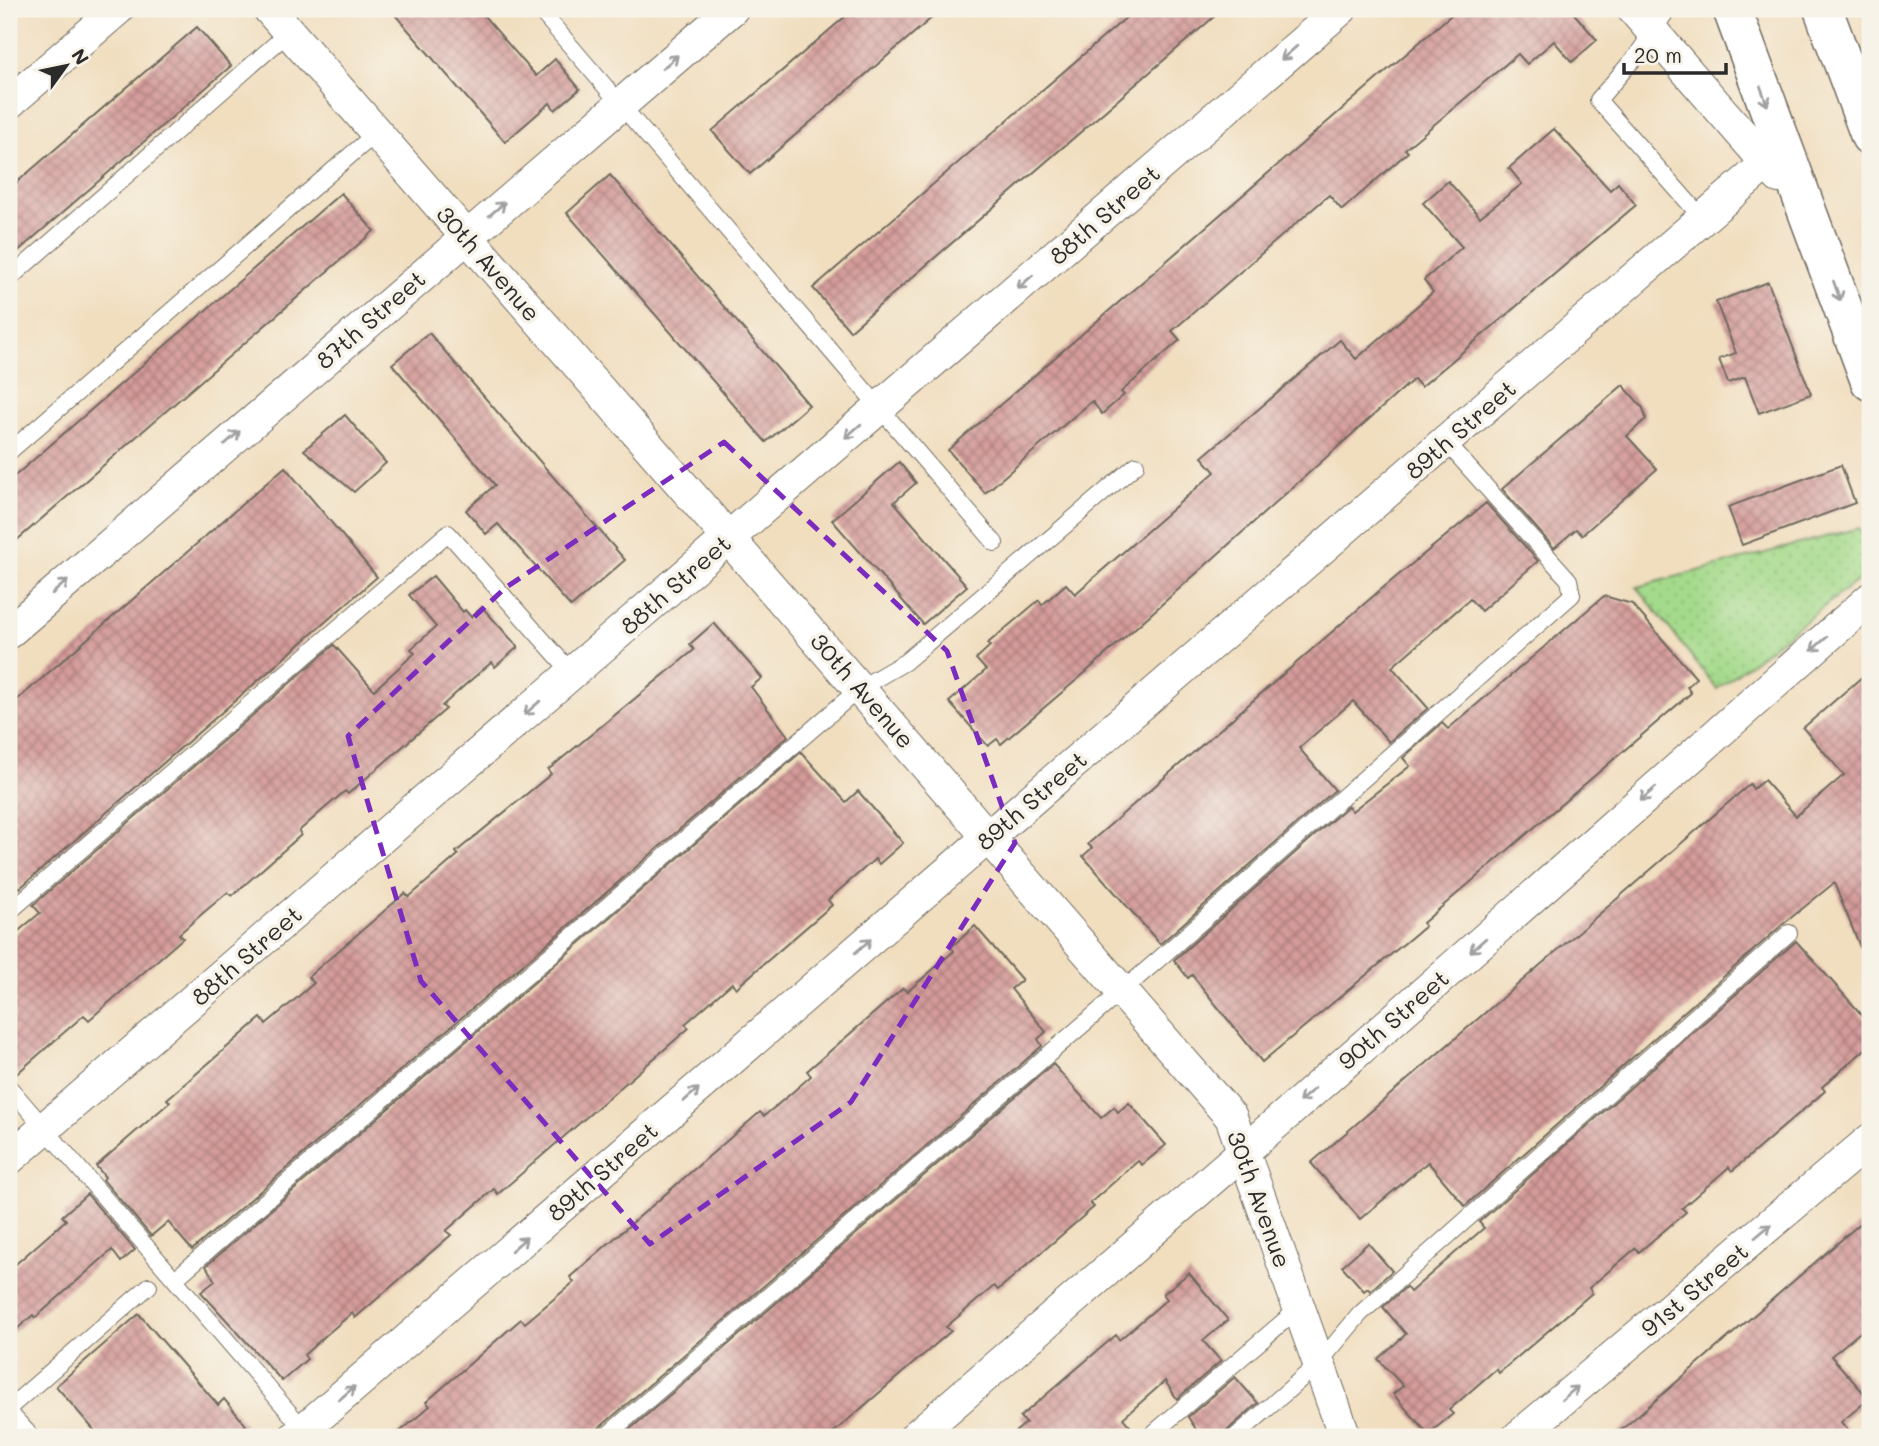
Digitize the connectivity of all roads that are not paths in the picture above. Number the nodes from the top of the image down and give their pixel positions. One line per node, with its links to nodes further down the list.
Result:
1 (118, 9): 9 (street)
2 (539, 9): 10 (lane)
3 (732, 9): 10 (street, 87th Street, one-way to 3)
4 (1341, 9): 19 (street, 88th Street, one-way to 19)
5 (1732, 9): 14 (main road, one-way to 14)
6 (1823, 9): 12 (main road)
7 (1651, 16): 13 (street); 15 (lane)
8 (279, 20): 11 (street, 30th Avenue); 17 (lane)
9 (9, 103)
10 (622, 103): 16 (street, 87th Street, one-way to 10); 19 (lane)
11 (376, 133): 16 (street, 30th Avenue); 21 (lane)
12 (1870, 136)
13 (1767, 163): 14 (street); 15 (street, 89th Street)
14 (1806, 210): 18 (main road, one-way to 18)
15 (1703, 219): 20 (street, 89th Street)
16 (466, 236): 23 (street, 30th Avenue); 26 (street, 87th Street, one-way to 16)
17 (9, 279)
18 (1870, 381)
19 (881, 406): 23 (street, 88th Street, one-way to 23); 24 (lane)
20 (1445, 441): 29 (street, 89th Street); 32 (lane)
21 (9, 452)
22 (1136, 465): 28 (lane)
23 (729, 538): 27 (street, 88th Street); 28 (street, 30th Avenue)
24 (995, 543)
25 (1870, 599): 36 (street, 90th Street, one-way to 36)
26 (9, 632)
27 (572, 673): 30 (lane); 34 (street, 88th Street, one-way to 34)
28 (860, 688): 29 (street, 30th Avenue); 38 (lane)
29 (990, 836): 32 (street, 30th Avenue); 44 (street, 89th Street, one-way to 29)
30 (9, 912)
31 (1789, 933): 41 (lane)
32 (1124, 990): 36 (street, 30th Avenue); 46 (lane)
33 (9, 1087): 34 (lane)
34 (44, 1129): 37 (street, 88th Street); 38 (lane)
35 (1870, 1140): 51 (street, 91st Street, one-way to 35)
36 (1245, 1150): 40 (street, 30th Avenue); 47 (street, 90th Street)
37 (9, 1159)
38 (175, 1279): 44 (lane)
39 (149, 1286): 42 (lane)
40 (1299, 1308): 41 (street, 30th Avenue); 48 (lane)
41 (1318, 1364): 49 (lane); 50 (street, 30th Avenue)
42 (9, 1408)
43 (9, 1424): 45 (street)
44 (303, 1435)
45 (21, 1437)
46 (605, 1437)
47 (915, 1437)
48 (1149, 1437)
49 (1235, 1437)
50 (1345, 1437)
51 (1518, 1437)

